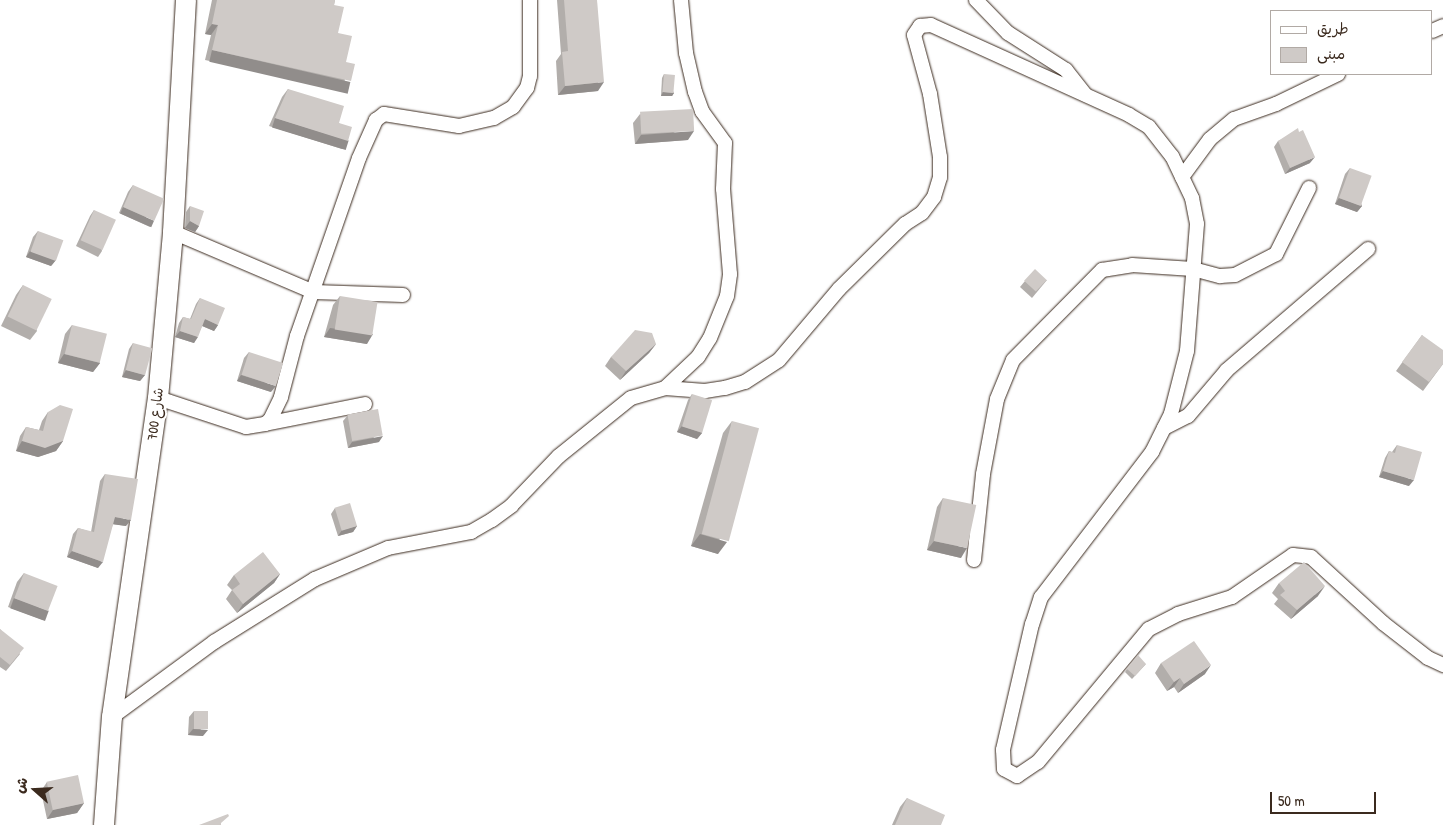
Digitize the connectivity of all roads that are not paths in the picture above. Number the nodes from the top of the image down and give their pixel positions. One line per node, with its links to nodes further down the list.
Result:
1 (186, 0): 9 (main road, شارع 700)
2 (530, 0): 12 (street)
3 (681, 0): 14 (street)
4 (976, 0): 6 (street)
5 (1336, 75): 7 (street)
6 (1086, 95): 7 (street); 14 (street)
7 (1182, 176): 11 (street)
8 (1309, 188): 11 (street)
9 (174, 232): 12 (street); 15 (main road, شارع 700)
10 (1368, 249): 18 (street)
11 (1193, 269): 18 (street); 19 (street)
12 (314, 292): 13 (street); 17 (street)
13 (403, 295)
14 (665, 388): 21 (street)
15 (158, 398): 17 (street); 21 (main road, شارع 700)
16 (365, 404): 17 (street)
17 (264, 424)
18 (1164, 428): 20 (street)
19 (974, 560)
20 (1443, 665)
21 (112, 717): 22 (main road, شارع 700)
22 (104, 825)

